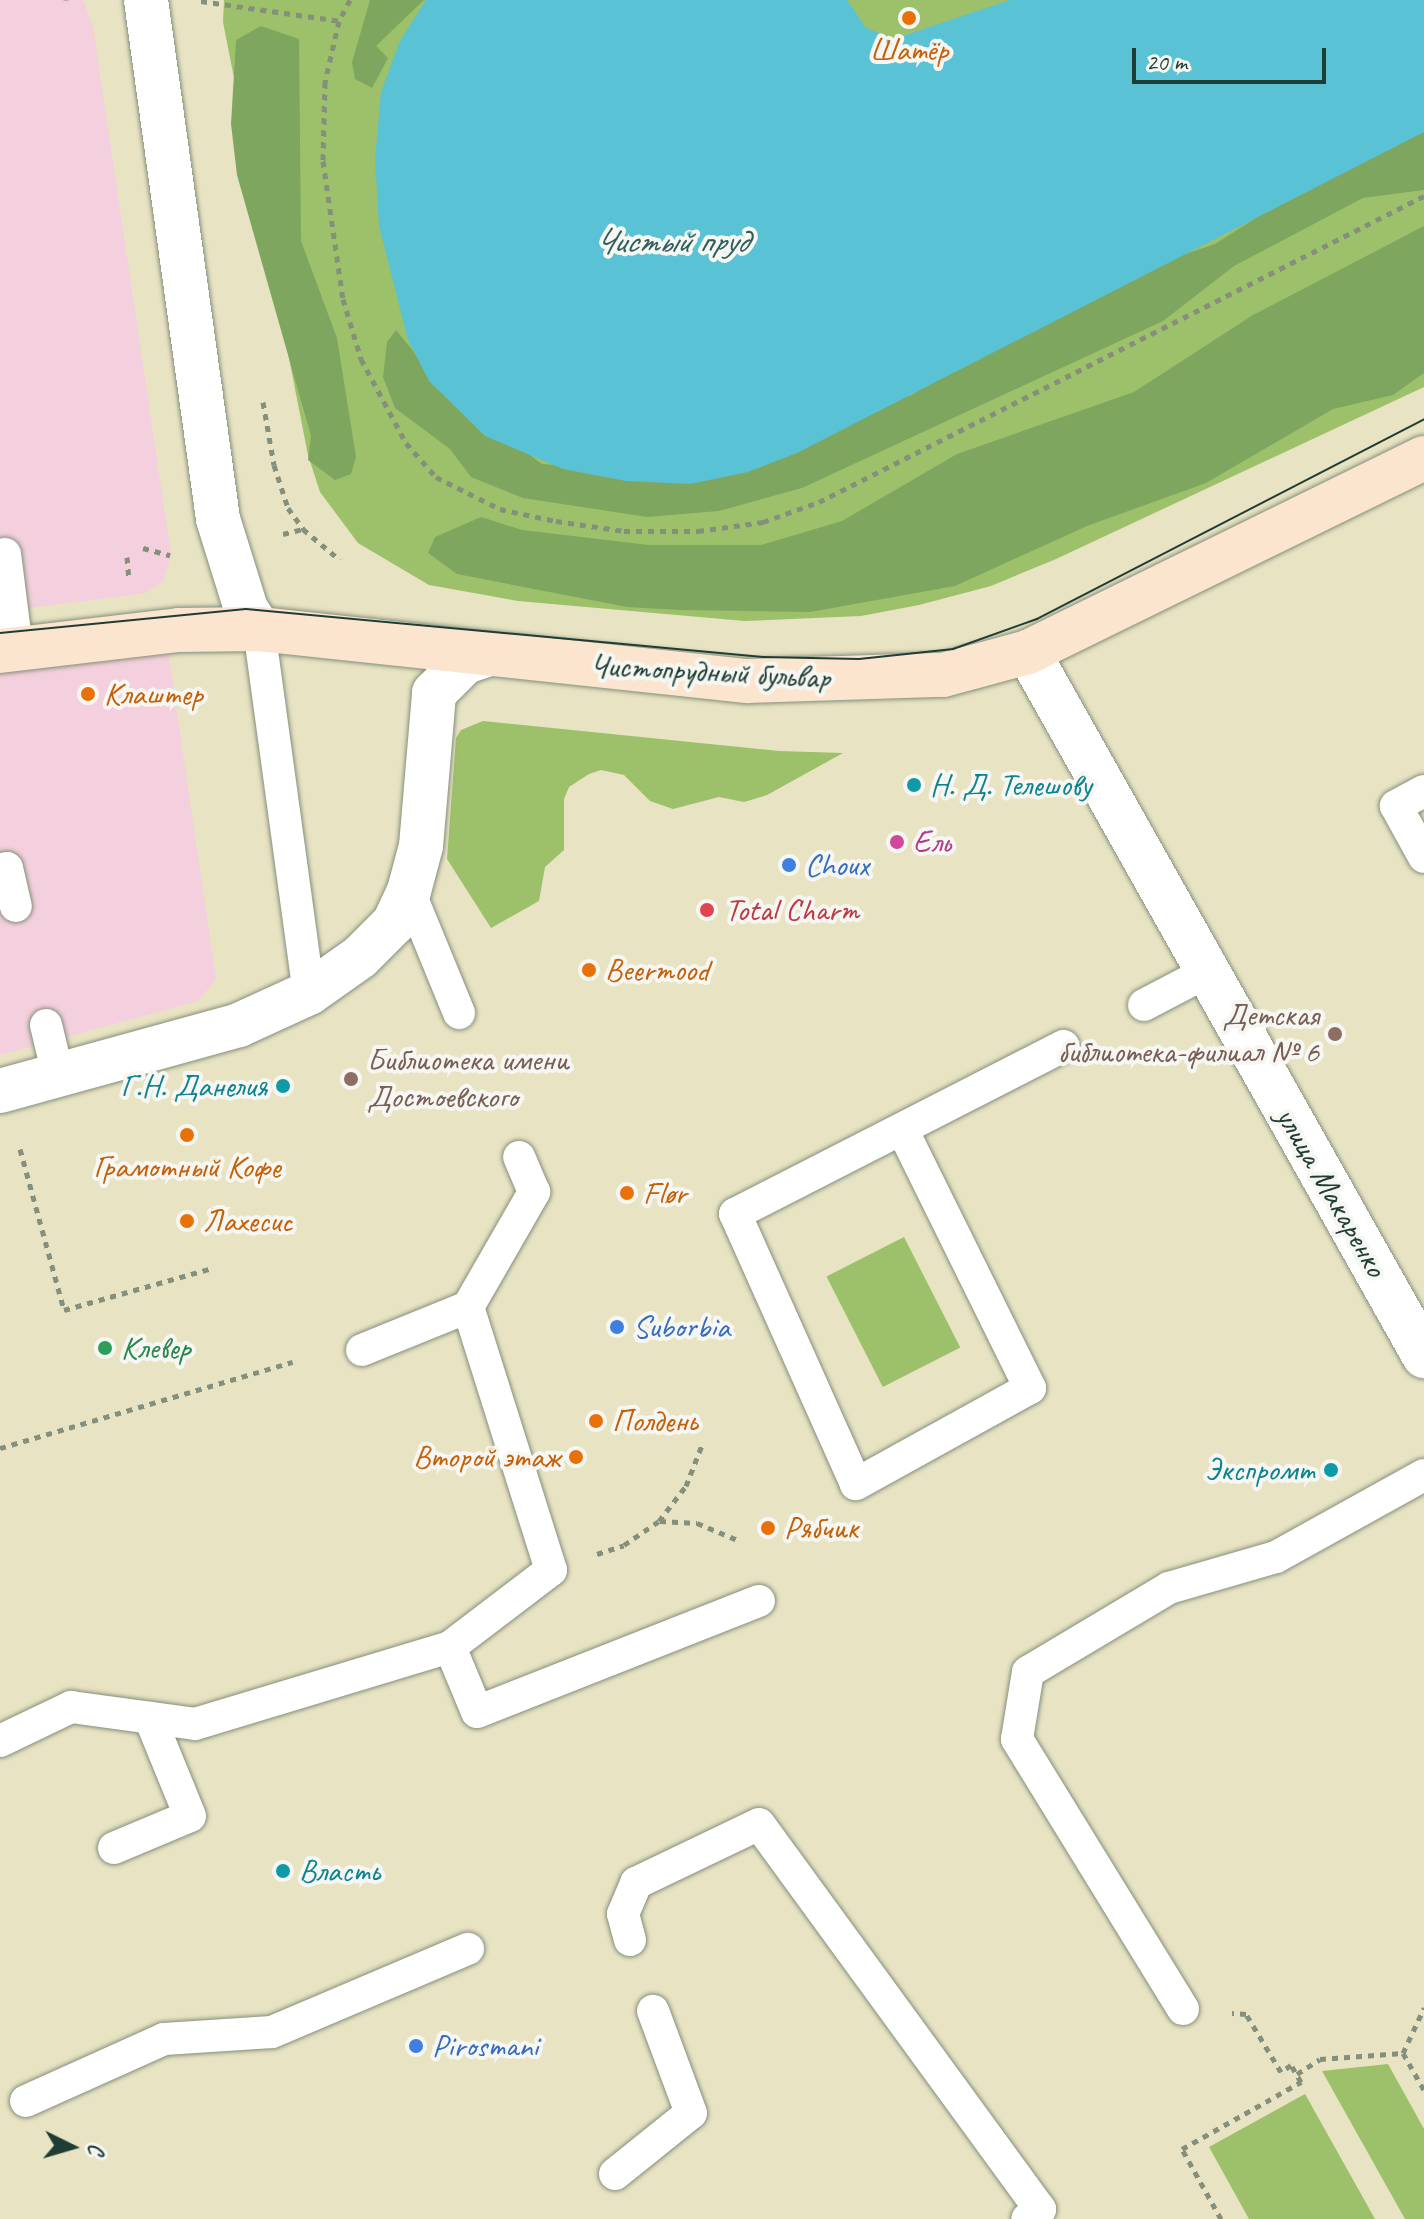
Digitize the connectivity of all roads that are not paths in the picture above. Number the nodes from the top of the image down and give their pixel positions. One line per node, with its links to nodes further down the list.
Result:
1 (146, 0): 4 (street)
2 (1424, 458): 6 (main road, Чистопрудный бульвар)
3 (5, 554): 5 (lane)
4 (259, 629): 5 (main road, Чистопрудный бульвар); 7 (main road, Чистопрудный бульвар); 14 (lane)
5 (8, 650)
6 (1028, 652): 7 (main road, Чистопрудный бульвар); 13 (street, улица Макаренко)
7 (487, 655): 11 (street)
8 (1424, 791): 9 (lane)
9 (1424, 857)
10 (0, 870): 12 (lane)
11 (409, 891): 14 (street); 16 (lane)
12 (16, 906)
13 (1207, 972): 15 (lane); 25 (street, улица Макаренко)
14 (309, 993): 19 (street)
15 (1144, 1005)
16 (459, 1013)
17 (46, 1025): 19 (lane)
18 (1063, 1046): 21 (lane)
19 (58, 1075): 20 (street)
20 (0, 1091)
21 (902, 1129): 21 (lane)
22 (519, 1157): 23 (lane)
23 (468, 1307): 24 (lane); 28 (lane)
24 (362, 1350)
25 (1424, 1356)
26 (1424, 1475): 34 (lane)
27 (759, 1601): 28 (lane)
28 (450, 1647): 29 (lane)
29 (150, 1718): 30 (lane); 31 (lane)
30 (0, 1741)
31 (114, 1848)
32 (630, 1940): 38 (lane)
33 (468, 1949): 36 (lane)
34 (1183, 2009)
35 (653, 2011): 37 (lane)
36 (26, 2101)
37 (615, 2174)
38 (1027, 2219)

